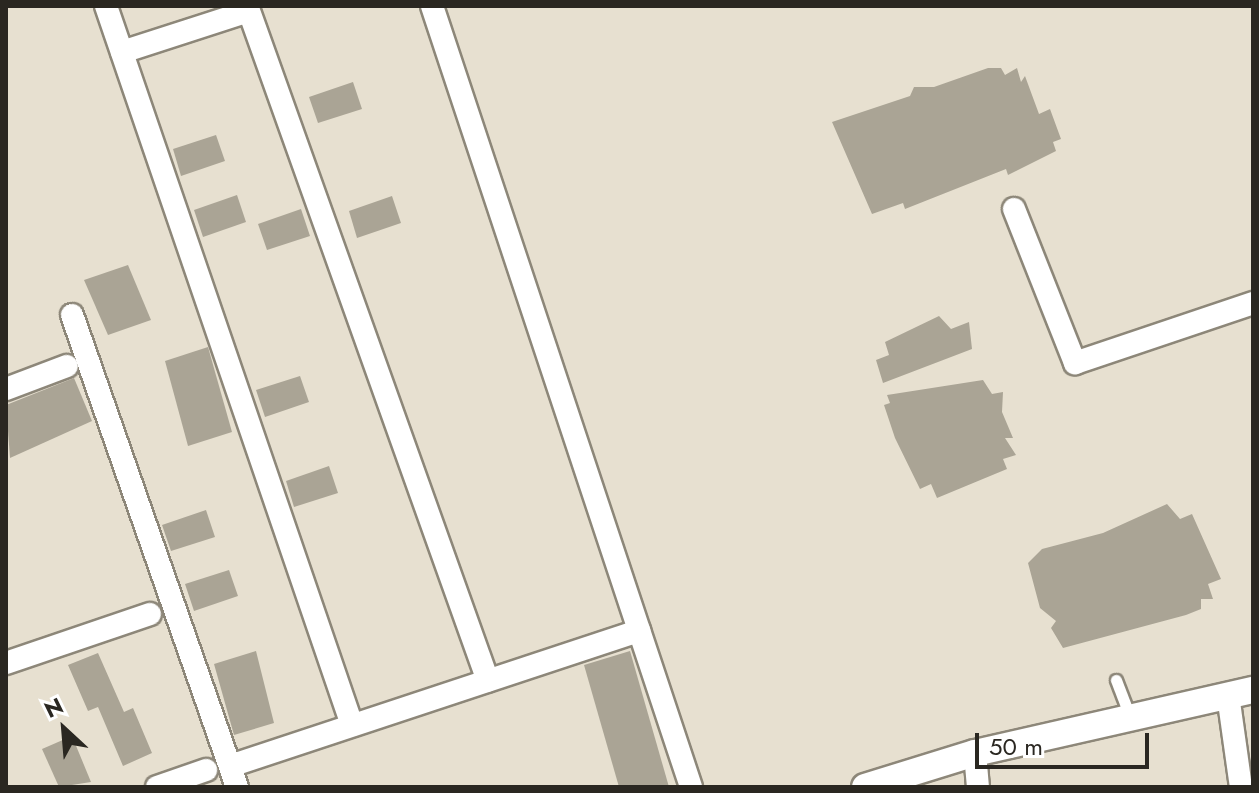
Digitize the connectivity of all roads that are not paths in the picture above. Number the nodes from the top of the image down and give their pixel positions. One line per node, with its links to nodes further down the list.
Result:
1 (106, 6): 3 (street)
2 (432, 6): 10 (street)
3 (122, 52): 13 (street); 16 (street)
4 (1014, 209): 5 (street)
5 (1253, 303)
6 (72, 315): 19 (street)
7 (67, 366): 8 (street)
8 (8, 383)
9 (150, 614): 11 (street)
10 (639, 631): 13 (street); 21 (street)
11 (6, 663)
12 (1116, 680): 15 (lane)
13 (488, 681): 16 (street)
14 (1241, 692): 15 (street); 24 (street)
15 (1130, 718): 17 (street)
16 (352, 725): 19 (street)
17 (975, 753): 22 (street); 23 (street)
18 (206, 770): 20 (street)
19 (233, 776)
20 (157, 787)
21 (691, 787)
22 (865, 787)
23 (978, 787)
24 (1241, 787)

